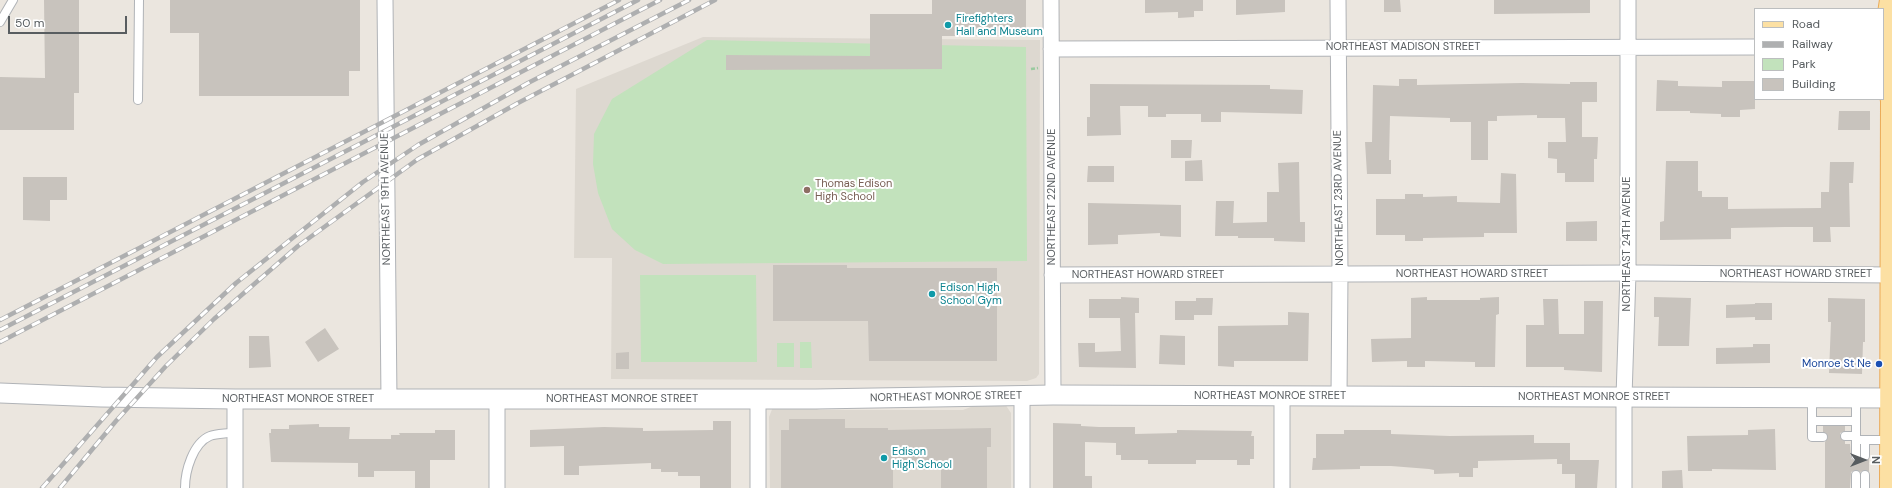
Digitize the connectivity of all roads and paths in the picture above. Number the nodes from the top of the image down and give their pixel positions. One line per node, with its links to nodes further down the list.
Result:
1 (13, 0): 8 (lane)
2 (139, 0): 14 (lane)
3 (385, 0): 31 (street, NORTHEAST 19TH AVENUE)
4 (1051, 0): 13 (street, NORTHEAST 22ND AVENUE)
5 (1338, 0): 11 (street, NORTHEAST 23RD AVENUE)
6 (1628, 0): 9 (street, NORTHEAST 24TH AVENUE)
7 (1891, 0): 12 (main road)
8 (0, 22)
9 (1628, 47): 10 (street, NORTHEAST MADISON STREET); 11 (street, NORTHEAST MADISON STREET); 17 (street, NORTHEAST 24TH AVENUE)
10 (1754, 47)
11 (1338, 48): 13 (street, NORTHEAST MADISON STREET); 18 (street, NORTHEAST 23RD AVENUE)
12 (1884, 48): 15 (main road)
13 (1051, 49): 19 (street, NORTHEAST 22ND AVENUE)
14 (138, 100)
15 (1892, 101): 16 (main road)
16 (1892, 206): 20 (main road)
17 (1628, 273): 18 (street, NORTHEAST HOWARD STREET); 20 (street, NORTHEAST HOWARD STREET); 26 (street, NORTHEAST 24TH AVENUE)
18 (1340, 274): 19 (street, NORTHEAST HOWARD STREET); 25 (street, NORTHEAST 23RD AVENUE)
19 (1052, 275): 22 (street, NORTHEAST 22ND AVENUE)
20 (1892, 275): 29 (main road)
21 (0, 393): 30 (street, NORTHEAST MONROE STREET)
22 (1053, 395): 23 (street, NORTHEAST MONROE STREET); 24 (street, NORTHEAST MONROE STREET)
23 (1022, 396): 33 (street, NORTHEAST MONROE STREET); 48 (street)
24 (1282, 396): 25 (street, NORTHEAST MONROE STREET); 49 (street)
25 (1338, 396): 26 (street, NORTHEAST MONROE STREET)
26 (1624, 397): 27 (street, NORTHEAST MONROE STREET); 50 (street, NORTHEAST 24TH AVENUE)
27 (1812, 398): 28 (street, NORTHEAST MONROE STREET); 34 (lane)
28 (1856, 398): 29 (street, NORTHEAST MONROE STREET); 35 (lane)
29 (1892, 398): 40 (main road)
30 (235, 399): 31 (street, NORTHEAST MONROE STREET); 36 (street)
31 (389, 399): 32 (street, NORTHEAST MONROE STREET)
32 (497, 399): 33 (street, NORTHEAST MONROE STREET); 46 (street)
33 (758, 399): 47 (street)
34 (1812, 421): 35 (lane); 37 (lane)
35 (1856, 421): 39 (lane)
36 (235, 432): 44 (lane); 45 (street)
37 (1823, 436)
38 (1844, 436): 39 (lane)
39 (1859, 439): 40 (lane); 41 (lane)
40 (1892, 440): 53 (main road)
41 (1861, 456)
42 (1856, 475): 51 (lane)
43 (1865, 475): 52 (lane)
44 (185, 488)
45 (235, 488)
46 (497, 488)
47 (758, 488)
48 (1022, 488)
49 (1282, 488)
50 (1624, 488)
51 (1856, 488)
52 (1865, 488)
53 (1892, 488)

